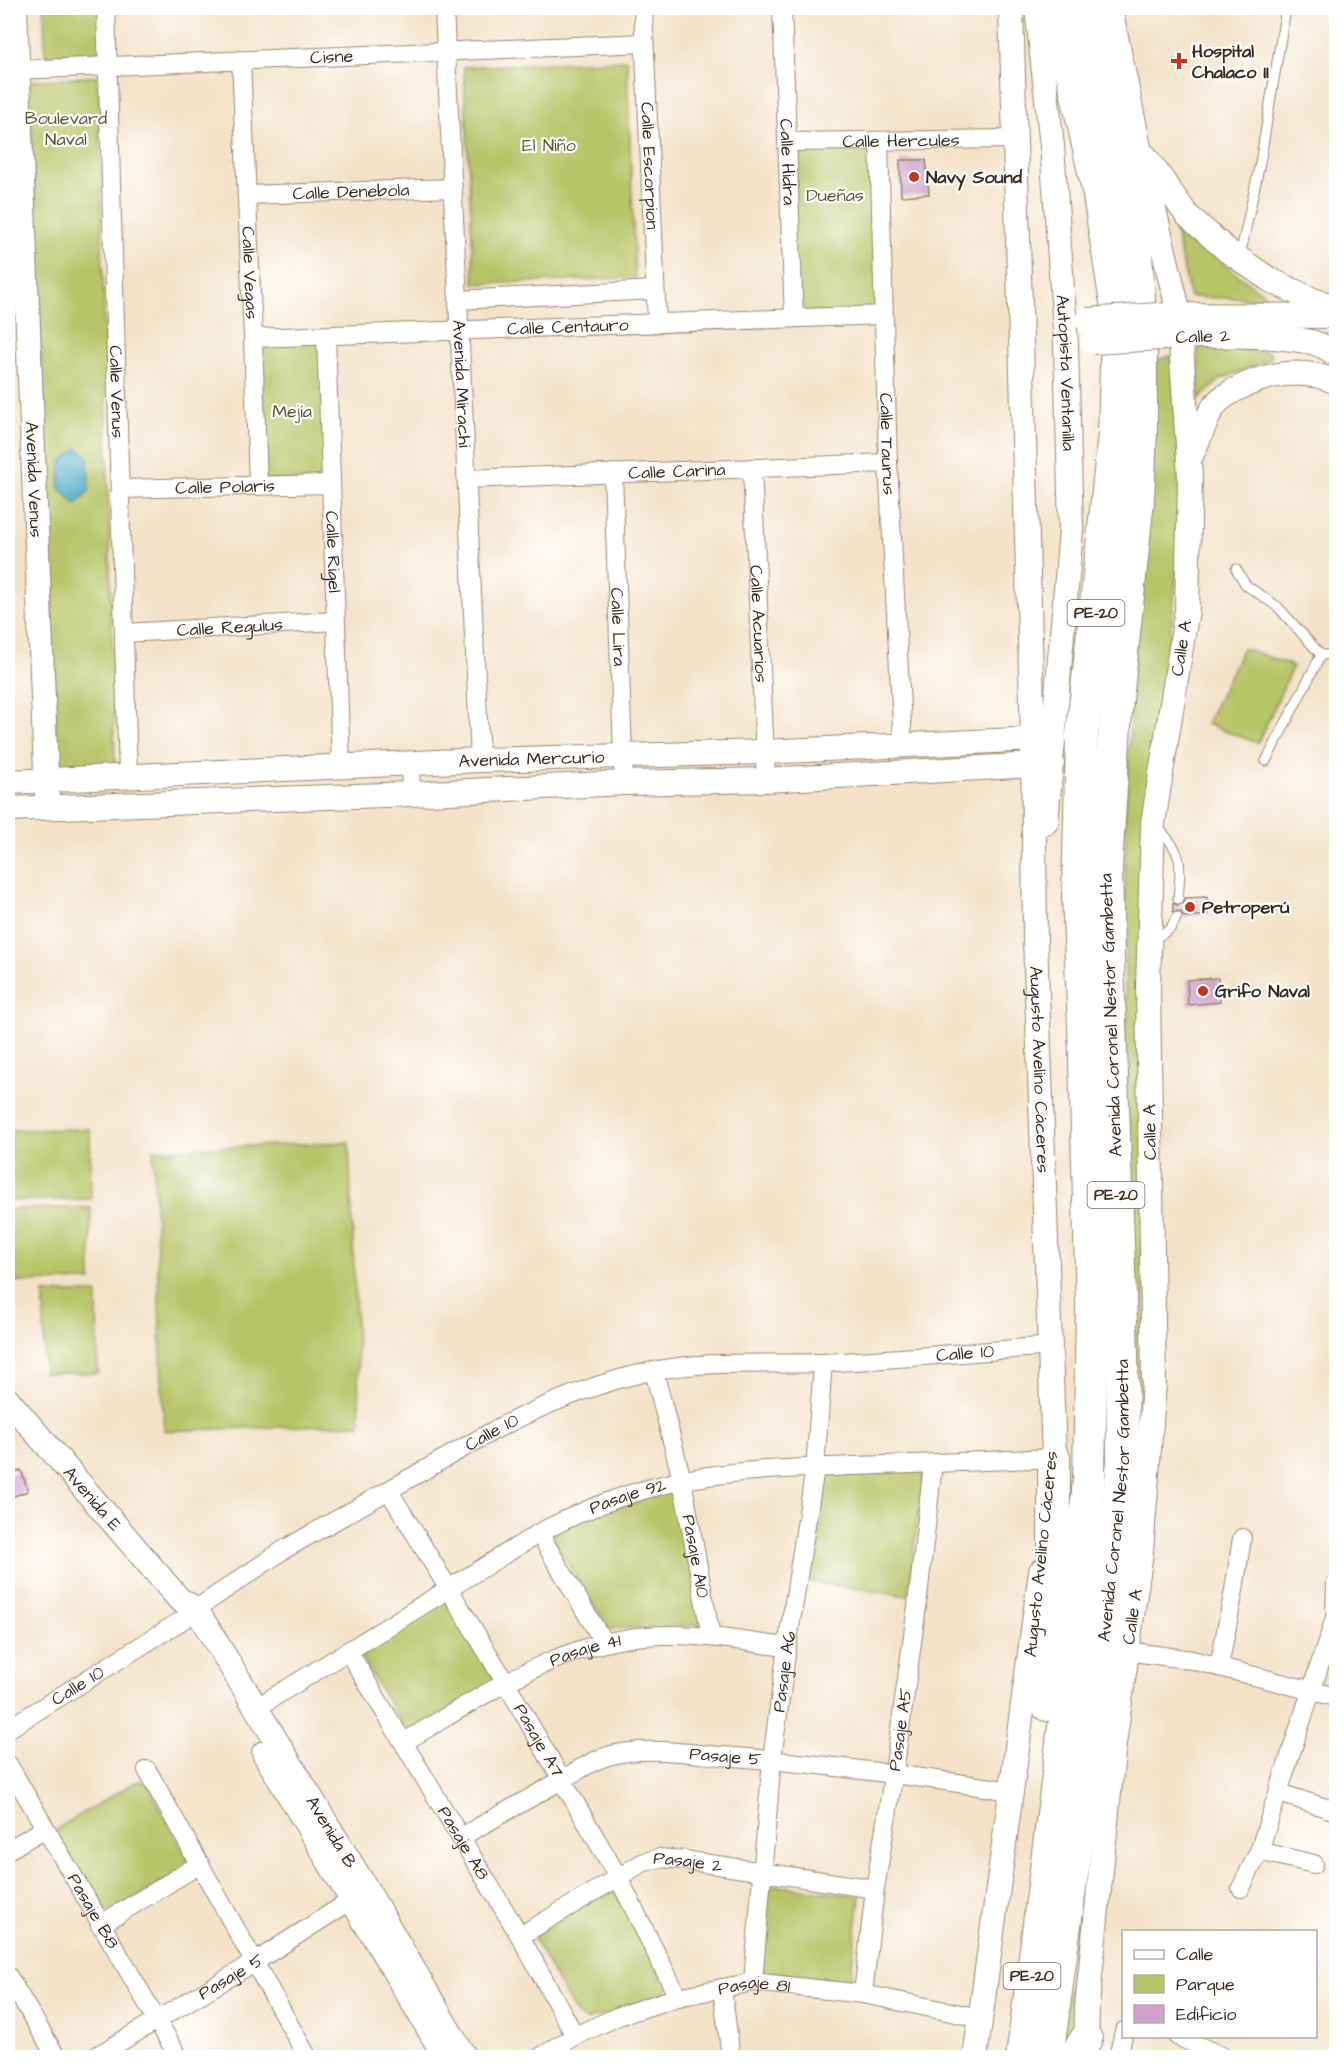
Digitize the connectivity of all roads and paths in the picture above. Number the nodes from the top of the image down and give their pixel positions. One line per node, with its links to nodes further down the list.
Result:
1 (15, 8): 16 (street, Avenida Venus)
2 (106, 8): 15 (street, Calle Venus)
3 (444, 8): 13 (street, Avenida Mirachi)
4 (643, 8): 12 (street, Calle Escorpion)
5 (782, 8): 19 (street, Calle Hidra)
6 (1011, 8): 17 (street)
7 (1037, 8): 31 (street, Autopista Ventanilla)
8 (1058, 8): 31 (highway, Autopista Ventanilla / PE-20)
9 (1088, 8): 31 (highway, Autopista Ventanilla / PE-20)
10 (1110, 8): 20 (street, Autopista Ventanilla)
11 (1286, 8): 23 (lane)
12 (645, 43): 13 (street, Cisne); 24 (street, Calle Escorpion)
13 (446, 52): 14 (street, Cisne); 21 (street, Avenida Mirachi)
14 (241, 60): 15 (street, Cisne); 22 (street, Calle Vegas)
15 (108, 66): 16 (street, Cisne); 44 (street, Calle Venus)
16 (18, 70): 61 (street, Avenida Venus)
17 (1014, 139): 18 (street, Calle Hercules); 50 (street)
18 (879, 141): 19 (street, Calle Hercules); 27 (street, Calle Taurus)
19 (787, 142): 29 (street, Calle Hidra)
20 (1139, 147): 23 (street); 31 (street, Autopista Ventanilla)
21 (453, 189): 22 (street, Calle Denebola); 25 (street, Avenida Mirachi)
22 (247, 195): 34 (street, Calle Vegas)
23 (1239, 259): 26 (street)
24 (655, 290): 25 (street); 30 (street, Calle Escorpion)
25 (458, 300): 32 (street, Avenida Mirachi)
26 (1336, 307)
27 (884, 315): 29 (street, Calle Centauro); 38 (street, Calle Taurus)
28 (1336, 316): 31 (street)
29 (794, 318): 30 (street, Calle Centauro)
30 (657, 323): 32 (street, Calle Centauro)
31 (1125, 329): 35 (street, Calle 2); 37 (street, Calle A); 50 (street, Autopista Ventanilla); 117 (highway, Avenida Coronel Nestor Gambetta / PE-20); 142 (highway, Avenida Coronel Nestor Gambetta / PE-20)
32 (459, 331): 33 (street, Calle Centauro); 41 (street, Avenida Mirachi)
33 (326, 336): 34 (street, Calle Centauro); 42 (street, Calle Rigel)
34 (253, 338): 43 (street, Calle Vegas)
35 (1336, 354)
36 (1336, 382): 37 (street)
37 (1189, 461): 67 (street, Calle A)
38 (888, 463): 39 (street, Calle Carina); 51 (street, Calle Taurus)
39 (752, 468): 40 (street, Calle Carina); 52 (street, Calle Acuarios)
40 (613, 473): 41 (street, Calle Carina); 53 (street, Calle Lira)
41 (467, 479): 54 (street, Avenida Mirachi)
42 (331, 484): 43 (street, Calle Polaris); 46 (street, Calle Rigel)
43 (258, 486): 44 (street, Calle Polaris)
44 (120, 489): 47 (street, Calle Venus)
45 (1236, 569): 49 (lane)
46 (336, 621): 47 (street, Calle Regulus); 58 (street, Calle Rigel)
47 (124, 633): 59 (street, Calle Venus)
48 (1336, 654): 49 (lane)
49 (1321, 655): 55 (lane)
50 (1044, 738): 51 (street, Avenida Mercurio); 57 (street, Augusto Avelino Cáceres)
51 (903, 745): 52 (street, Avenida Mercurio)
52 (765, 753): 53 (street, Avenida Mercurio); 60 (street, Calle Acuarios)
53 (623, 756): 54 (street, Avenida Mercurio); 63 (street, Calle Lira)
54 (480, 760): 56 (street, Avenida Mercurio)
55 (1266, 761)
56 (410, 764): 58 (street, Avenida Mercurio); 64 (street)
57 (1042, 764): 60 (street, Avenida Mercurio); 71 (street, Augusto Avelino Cáceres)
58 (341, 767): 59 (street, Avenida Mercurio)
59 (128, 777): 61 (street, Avenida Mercurio)
60 (766, 780): 63 (street, Avenida Mercurio)
61 (46, 781): 62 (street, Avenida Mercurio); 65 (street, Avenida Venus)
62 (8, 782)
63 (624, 783): 64 (street, Avenida Mercurio)
64 (411, 794): 65 (street, Avenida Mercurio)
65 (47, 808): 66 (street, Avenida Mercurio)
66 (8, 809)
67 (1153, 823): 68 (lane); 70 (street, Calle A)
68 (1178, 899)
69 (1177, 917): 70 (lane)
70 (1149, 943): 90 (street, Calle A)
71 (1050, 1346): 72 (street, Calle 10); 75 (street, Augusto Avelino Cáceres)
72 (823, 1363): 73 (street, Calle 10); 77 (street, Pasaje A6)
73 (654, 1371): 78 (street, Pasaje A10); 79 (street, Calle 10)
74 (8, 1400): 84 (street, Avenida E)
75 (1054, 1458): 76 (street, Pasaje 92); 103 (street, Augusto Avelino Cáceres); 117 (highway)
76 (933, 1464): 77 (street, Pasaje 92); 101 (street, Pasaje A5)
77 (815, 1468): 78 (street, Pasaje 92); 88 (street, Pasaje A6)
78 (682, 1480): 80 (street, Pasaje 92); 86 (street, Pasaje A10)
79 (389, 1491): 83 (street, Pasaje A7); 84 (street, Calle 10)
80 (539, 1533): 83 (street, Pasaje 92); 87 (street)
81 (1242, 1538): 91 (street)
82 (1336, 1582): 85 (street)
83 (449, 1588): 89 (street, Pasaje 92); 92 (street, Pasaje A7)
84 (187, 1609): 95 (street, Avenida B); 96 (street, Calle 10); 116 (street, Avenida B)
85 (1336, 1618): 93 (street)
86 (711, 1637): 87 (street, Pasaje 41); 88 (street, Pasaje 41)
87 (604, 1643): 92 (street, Pasaje 41)
88 (787, 1647): 98 (street, Pasaje A6)
89 (348, 1651): 95 (street, Pasaje 92); 97 (street, Pasaje A8)
90 (1127, 1651): 91 (street); 131 (street, Calle A)
91 (1219, 1667): 93 (street)
92 (506, 1683): 97 (street, Pasaje 41); 102 (street, Pasaje A7)
93 (1311, 1690): 94 (street); 104 (street)
94 (1336, 1697)
95 (256, 1708): 116 (street, Avenida B)
96 (8, 1730)
97 (404, 1742): 107 (street, Pasaje A8)
98 (772, 1759): 101 (street, Pasaje 5); 102 (street, Pasaje 5); 112 (street, Pasaje A6)
99 (8, 1764): 106 (street, Pasaje B8)
100 (147, 1770): 110 (street)
101 (894, 1772): 103 (street, Pasaje 5); 115 (street, Pasaje A5)
102 (561, 1780): 107 (street, Pasaje 5); 113 (street, Pasaje A7)
103 (1011, 1791): 126 (street, Augusto Avelino Cáceres)
104 (1279, 1793): 105 (street); 109 (street)
105 (1336, 1811)
106 (44, 1829): 108 (street); 118 (street, Pasaje B8)
107 (460, 1837): 119 (street, Pasaje A8)
108 (8, 1850)
109 (1259, 1851): 111 (street); 114 (street)
110 (200, 1864): 118 (street); 120 (street)
111 (1314, 1864)
112 (762, 1873): 113 (street, Pasaje 2); 115 (street, Pasaje 2); 122 (street, Pasaje A6)
113 (618, 1877): 119 (street, Pasaje 2); 125 (street, Pasaje A7)
114 (1240, 1888)
115 (875, 1889): 124 (street, Pasaje A5)
116 (359, 1895): 120 (street, Pasaje 5); 136 (street, Avenida B); 137 (street, Avenida B)
117 (1041, 1895): 141 (highway, Avenida Coronel Nestor Gambetta / PE-20)
118 (100, 1925): 127 (street, Pasaje B8)
119 (520, 1936): 128 (street, Pasaje A8)
120 (255, 1962): 127 (street, Pasaje 5); 135 (street)
121 (8, 1976): 132 (street)
122 (753, 1982): 123 (street, Pasaje 81); 124 (street, Pasaje 81)
123 (722, 1988): 125 (street, Pasaje 81); 139 (street)
124 (863, 1994): 126 (street, Pasaje 81)
125 (678, 1997): 128 (street, Pasaje 81)
126 (980, 2018): 140 (street, Augusto Avelino Cáceres)
127 (156, 2020): 133 (street, Pasaje 5); 134 (street, Pasaje B8)
128 (575, 2036): 138 (street, Pasaje 81)
129 (1122, 2038): 143 (street)
130 (1179, 2038): 144 (street)
131 (1082, 2051)
132 (57, 2058)
133 (93, 2058)
134 (179, 2058)
135 (308, 2058)
136 (446, 2058)
137 (465, 2058)
138 (539, 2058)
139 (731, 2058)
140 (975, 2058)
141 (1023, 2058)
142 (1047, 2058)
143 (1118, 2058)
144 (1226, 2058)

